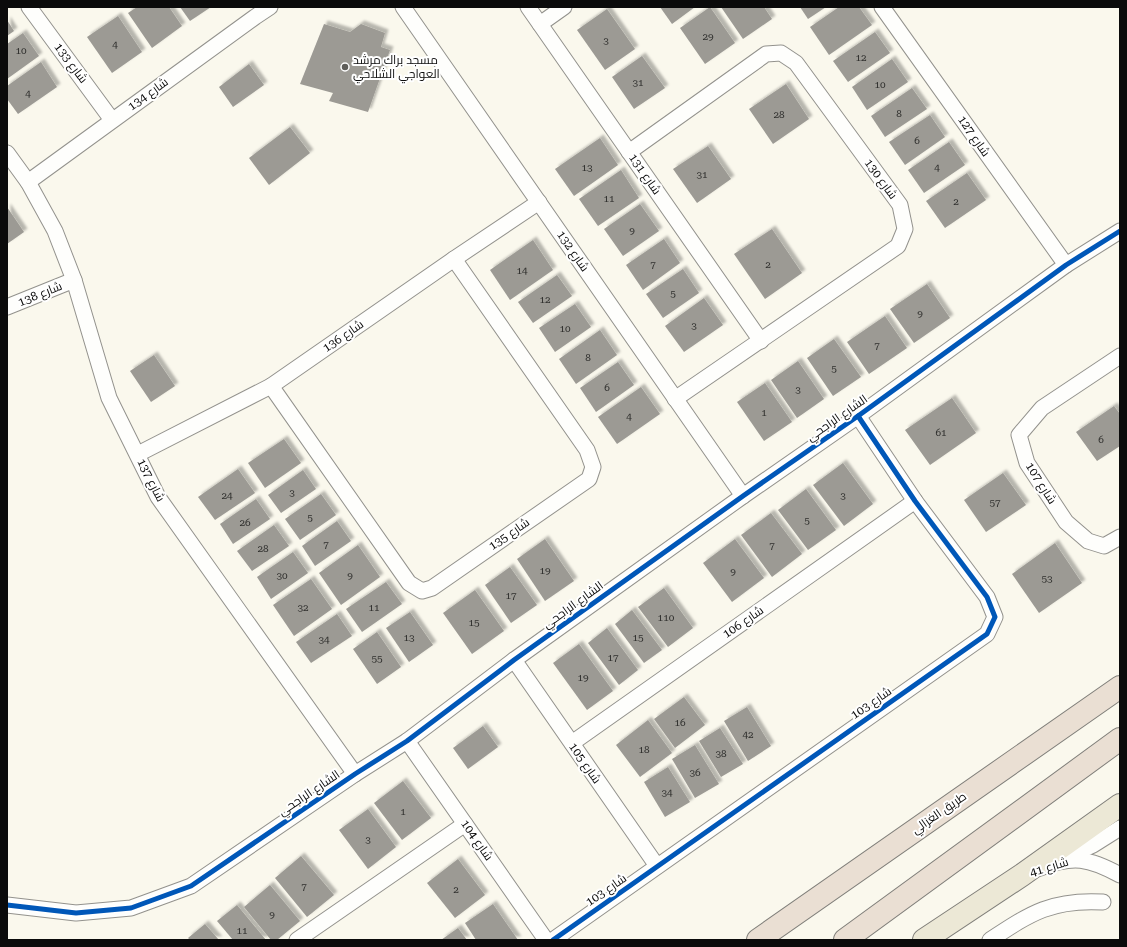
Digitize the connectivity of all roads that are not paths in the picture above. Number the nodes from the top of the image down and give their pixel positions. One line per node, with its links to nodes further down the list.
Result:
1 (29, 7): 9 (street, شارع 133)
2 (270, 7): 7 (street, شارع 134)
3 (403, 7): 13 (street, شارع 132)
4 (528, 7): 8 (street, شارع 131)
5 (564, 7): 8 (street)
6 (882, 7): 16 (street, شارع 127)
7 (252, 12): 9 (street, شارع 134)
8 (540, 24): 10 (street, شارع 131)
9 (112, 120): 12 (street, شارع 134)
10 (629, 152): 19 (street, شارع 131); 19 (street, شارع 130)
11 (7, 153): 12 (street, شارع 137)
12 (28, 182): 17 (street, شارع 137)
13 (538, 202): 15 (street, شارع 136); 22 (street, شارع 132)
14 (1120, 231): 16 (street, الشارع الراجحي)
15 (454, 258): 21 (street, شارع 136); 21 (street, شارع 135)
16 (1066, 265): 23 (street, الشارع الراجحي)
17 (74, 280): 18 (street, شارع 138); 24 (street, شارع 137)
18 (7, 307)
19 (761, 341): 22 (street, شارع 130)
20 (1120, 356): 27 (street, شارع 107)
21 (271, 386): 24 (street, شارع 136)
22 (675, 399): 25 (street, شارع 132)
23 (858, 416): 25 (street, الشارع الراجحي); 26 (street, شارع 103)
24 (138, 454): 33 (street, شارع 137)
25 (743, 496): 28 (street, الشارع الراجحي)
26 (915, 501): 32 (street, شارع 106); 38 (street, شارع 103)
27 (1120, 537)
28 (514, 660): 31 (street, الشارع الراجحي); 32 (street, شارع 105)
29 (1120, 687): 41 (highway, طريق الغزالي)
30 (1120, 739): 49 (highway)
31 (407, 741): 33 (street, الشارع الراجحي); 35 (street, شارع 104)
32 (572, 743): 38 (street, شارع 105)
33 (355, 774): 43 (street, الشارع الراجحي)
34 (1120, 805): 39 (main road)
35 (465, 824): 44 (street); 45 (street, شارع 104)
36 (1120, 828): 37 (street)
37 (1057, 862): 39 (street, شارع 41); 40 (street, شارع 41)
38 (657, 866): 46 (street, شارع 103)
39 (1022, 875): 50 (main road)
40 (1120, 875)
41 (812, 902): 47 (main road); 48 (highway, طريق الغزالي)
42 (1103, 902): 51 (street)
43 (8, 907)
44 (297, 940)
45 (546, 940)
46 (553, 940)
47 (749, 940)
48 (758, 940)
49 (844, 940)
50 (924, 940)
51 (990, 940)

